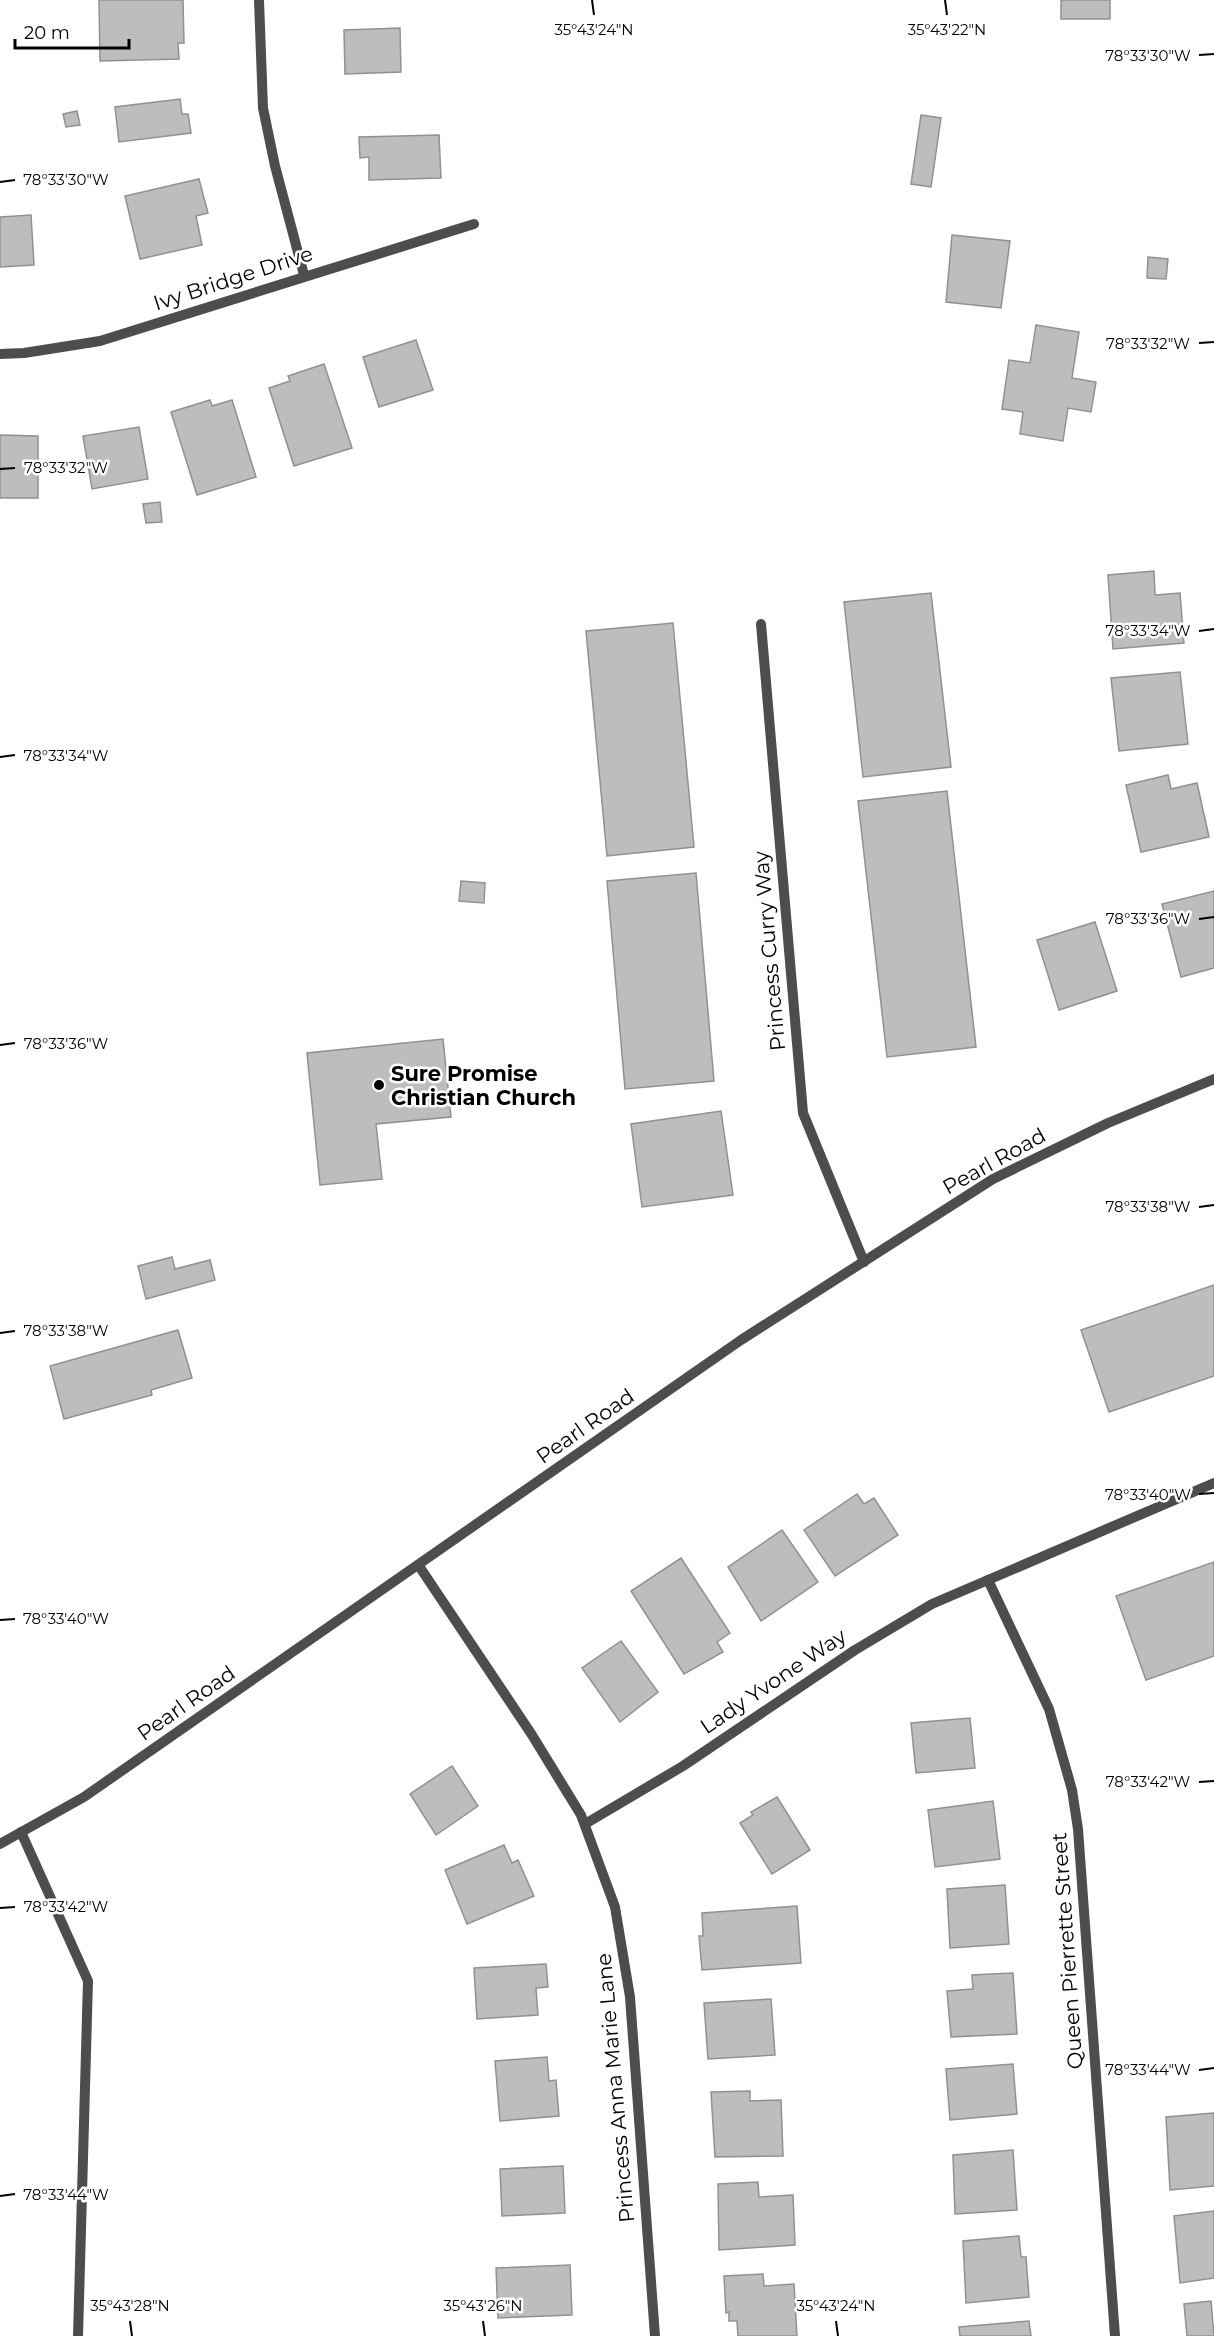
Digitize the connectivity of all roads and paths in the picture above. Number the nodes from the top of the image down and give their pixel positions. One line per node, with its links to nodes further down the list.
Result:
1 (259, 0): 3 (street)
2 (474, 224): 3 (street, Ivy Bridge Drive)
3 (304, 275): 4 (street, Ivy Bridge Drive)
4 (0, 354)
5 (761, 624): 7 (street, Princess Curry Way)
6 (1214, 1080): 7 (street, Pearl Road)
7 (864, 1262): 9 (street, Pearl Road)
8 (1214, 1483): 10 (street, Lady Yvone Way)
9 (419, 1566): 11 (street, Princess Anna Marie Lane); 12 (street, Pearl Road)
10 (988, 1580): 11 (street, Lady Yvone Way); 16 (street, Queen Pierrette Street)
11 (585, 1824): 15 (street, Princess Anna Marie Lane)
12 (21, 1832): 13 (street, Pearl Road); 14 (street)
13 (0, 1844)
14 (78, 2336)
15 (655, 2336)
16 (1115, 2336)

